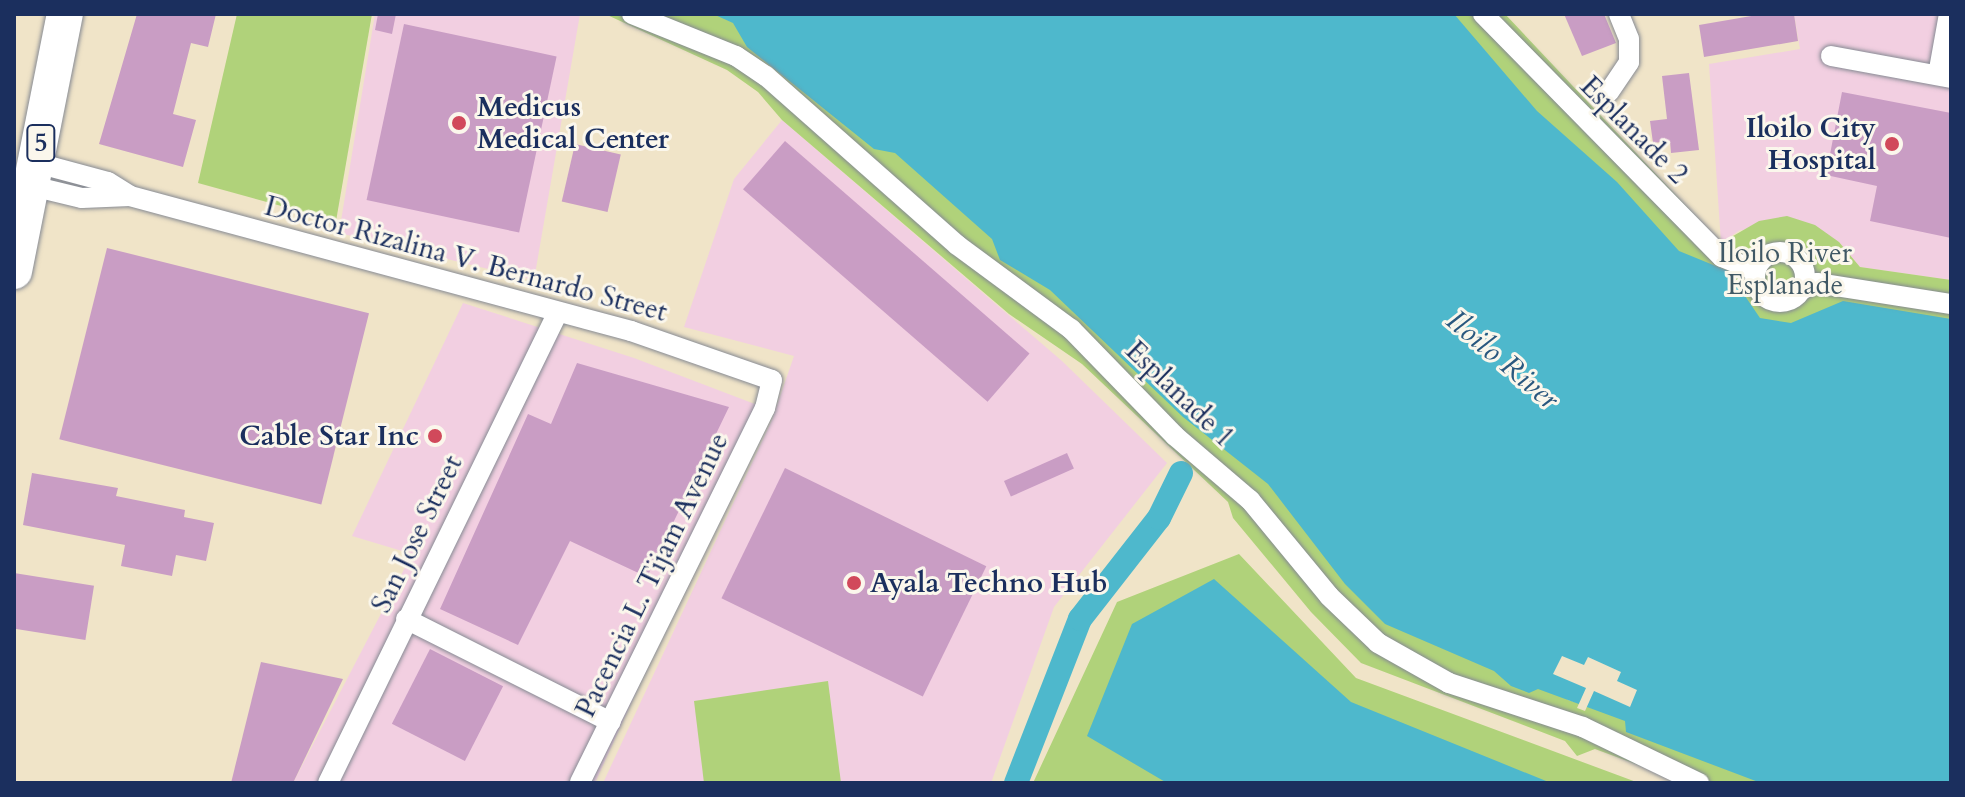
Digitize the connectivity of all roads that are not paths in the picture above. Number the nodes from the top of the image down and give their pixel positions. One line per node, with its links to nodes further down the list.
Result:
1 (65, 14): 9 (highway, 5)
2 (632, 14): 20 (street, Esplanade 1)
3 (1483, 14): 10 (street, Esplanade 2)
4 (1619, 14): 8 (street)
5 (1949, 14): 7 (street)
6 (1831, 56): 7 (street)
7 (1945, 77)
8 (1609, 92)
9 (34, 174): 11 (highway, 5); 14 (street, Doctor Rizalina V. Bernardo Street)
10 (1755, 270): 12 (street); 12 (street)
11 (14, 271)
12 (1803, 289): 13 (street)
13 (1951, 304)
14 (558, 312): 15 (street, Doctor Rizalina V. Bernardo Street); 16 (street, San Jose Street)
15 (773, 392): 17 (street, Pacencia L. Tijam Avenue)
16 (406, 619): 17 (street); 18 (street, San Jose Street)
17 (611, 722): 19 (street, Pacencia L. Tijam Avenue)
18 (328, 783)
19 (580, 783)
20 (1699, 783)

